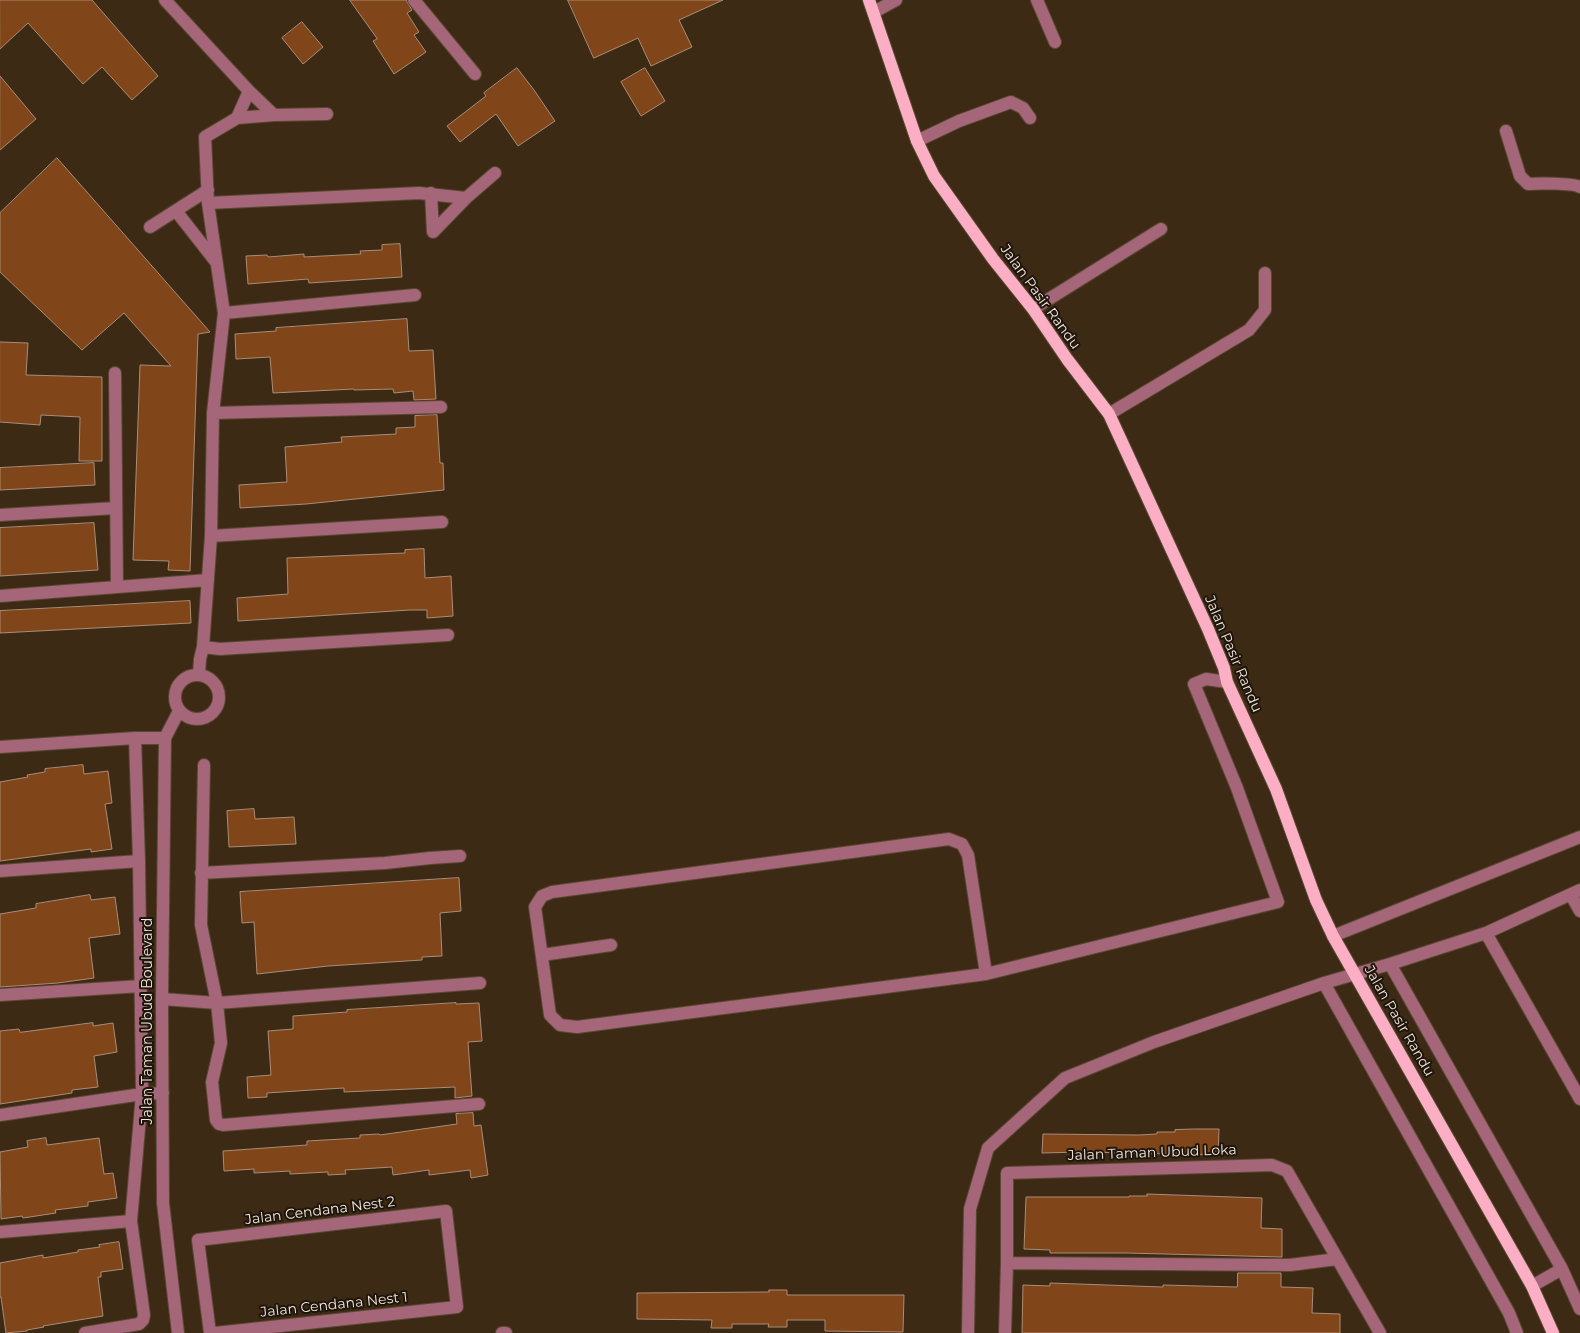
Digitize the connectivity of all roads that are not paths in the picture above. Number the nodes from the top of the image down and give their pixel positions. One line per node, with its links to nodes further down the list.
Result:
1 (165, 0): 8 (street)
2 (414, 0): 7 (street)
3 (896, 0): 5 (street)
4 (1037, 0): 6 (street)
5 (871, 6): 14 (main road, Jalan Pasir Randu)
6 (1055, 42)
7 (475, 74)
8 (248, 91): 10 (street); 11 (street)
9 (327, 114): 10 (street)
10 (274, 115): 11 (street)
11 (237, 118): 18 (street)
12 (1030, 118): 14 (street)
13 (1506, 131): 16 (street)
14 (917, 141): 26 (main road, Jalan Pasir Randu)
15 (494, 173): 19 (street)
16 (1580, 187)
17 (431, 193): 18 (street); 19 (street); 19 (street)
18 (208, 197): 20 (street); 23 (street)
19 (466, 198)
20 (176, 210): 21 (street); 23 (street)
21 (150, 227)
22 (1161, 229): 26 (street)
23 (217, 263): 27 (street)
24 (1265, 273): 31 (street)
25 (415, 295): 27 (street)
26 (1033, 309): 31 (main road, Jalan Pasir Randu)
27 (224, 312): 30 (street)
28 (116, 373): 32 (street)
29 (441, 407): 30 (street)
30 (213, 413): 35 (street)
31 (1109, 414): 42 (main road, Jalan Pasir Randu)
32 (116, 508): 33 (street); 37 (street)
33 (0, 515)
34 (442, 522): 35 (street)
35 (211, 536): 36 (street)
36 (208, 580): 37 (street); 40 (street)
37 (117, 587): 38 (street)
38 (0, 596)
39 (448, 635): 40 (street)
40 (203, 647): 41 (street)
41 (199, 674): 43 (street); 43 (street)
42 (1227, 682): 56 (main road, Jalan Pasir Randu); 61 (street)
43 (179, 710): 45 (street, Jalan Taman Ubud Boulevard)
44 (135, 738): 45 (street); 46 (street); 50 (street)
45 (166, 738): 66 (street, Jalan Taman Ubud Boulevard)
46 (0, 747)
47 (204, 765): 52 (street)
48 (1580, 837): 56 (street)
49 (460, 856): 52 (street)
50 (139, 861): 51 (street); 64 (street)
51 (0, 871)
52 (202, 873): 67 (street)
53 (1575, 892): 54 (street); 55 (street)
54 (1580, 911)
55 (1486, 933): 59 (street); 70 (street)
56 (1333, 936): 60 (main road, Jalan Pasir Randu)
57 (611, 945): 58 (street)
58 (542, 955): 61 (street); 61 (street)
59 (1390, 964): 60 (street); 77 (street)
60 (1354, 973): 63 (street); 78 (main road, Jalan Pasir Randu)
61 (986, 974)
62 (480, 983): 67 (street)
63 (1324, 983): 87 (street); 90 (street)
64 (141, 986): 65 (street); 69 (street)
65 (0, 995)
66 (162, 999): 67 (street); 68 (street, Jalan Taman Ubud Boulevard)
67 (217, 1003): 71 (street)
68 (163, 1093): 69 (street); 82 (street, Jalan Taman Ubud Boulevard)
69 (142, 1094): 72 (street); 73 (street)
70 (1580, 1099)
71 (479, 1104)
72 (0, 1115)
73 (131, 1221): 74 (street); 81 (street)
74 (0, 1232)
75 (1337, 1258): 76 (street); 76 (street, Jalan Taman Ubud Loka); 89 (street, Jalan Taman Ubud Loka)
76 (1007, 1263): 88 (street, Jalan Taman Ubud Loka)
77 (1562, 1270): 78 (street); 80 (street)
78 (1532, 1286): 91 (main road, Jalan Pasir Randu)
79 (457, 1307): 83 (street, Jalan Cendana Nest 2); 84 (street, Jalan Cendana Nest 1)
80 (1580, 1308)
81 (84, 1333)
82 (178, 1333)
83 (210, 1333)
84 (215, 1333)
85 (502, 1333): 86 (street)
86 (506, 1333)
87 (968, 1333)
88 (1004, 1333)
89 (1380, 1333)
90 (1517, 1333)
91 (1553, 1333)

